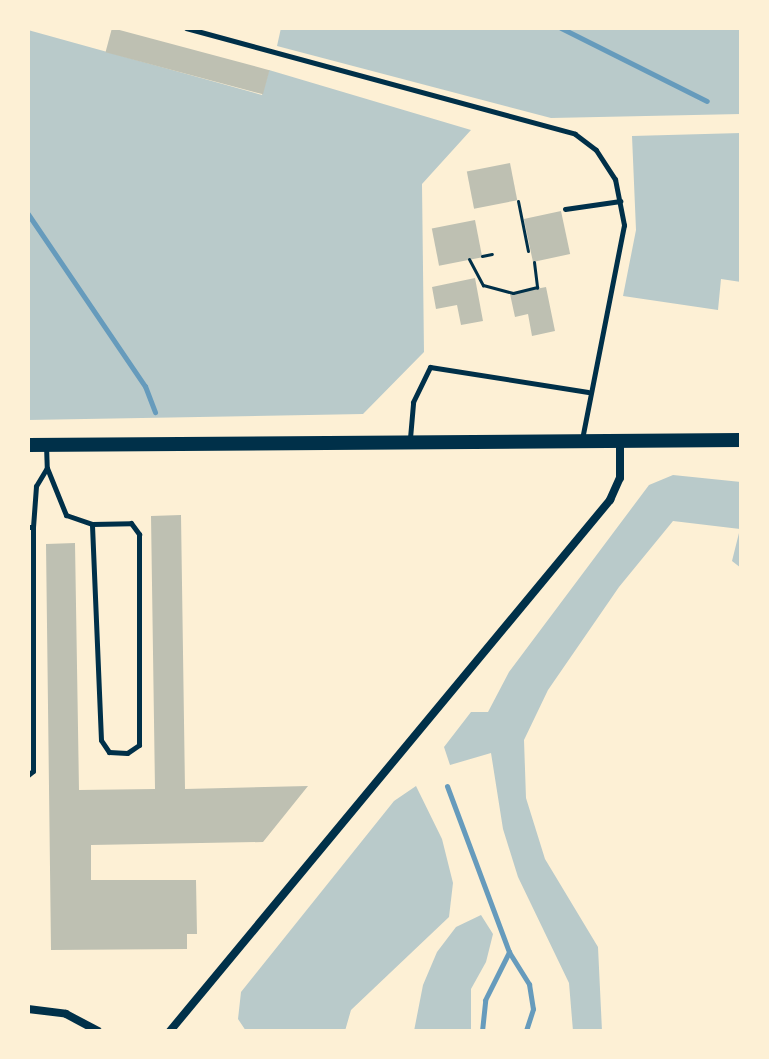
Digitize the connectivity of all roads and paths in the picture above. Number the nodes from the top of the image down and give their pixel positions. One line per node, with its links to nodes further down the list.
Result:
1 (186, 28): 3 (lane)
2 (518, 201): 5 (path)
3 (620, 201): 4 (lane); 10 (lane)
4 (565, 209)
5 (520, 248)
6 (492, 254): 7 (path)
7 (482, 256)
8 (469, 259): 9 (path)
9 (534, 262)
10 (588, 392): 11 (lane); 13 (lane)
11 (410, 438): 13 (main road); 15 (main road)
12 (741, 440): 14 (main road)
13 (582, 441): 14 (main road)
14 (620, 442): 23 (street)
15 (46, 444): 16 (main road); 17 (lane)
16 (28, 445)
17 (47, 468): 18 (lane); 19 (lane)
18 (92, 524): 18 (lane)
19 (31, 527): 20 (lane)
20 (28, 775)
21 (28, 1009): 22 (street)
22 (98, 1031)
23 (170, 1031)

